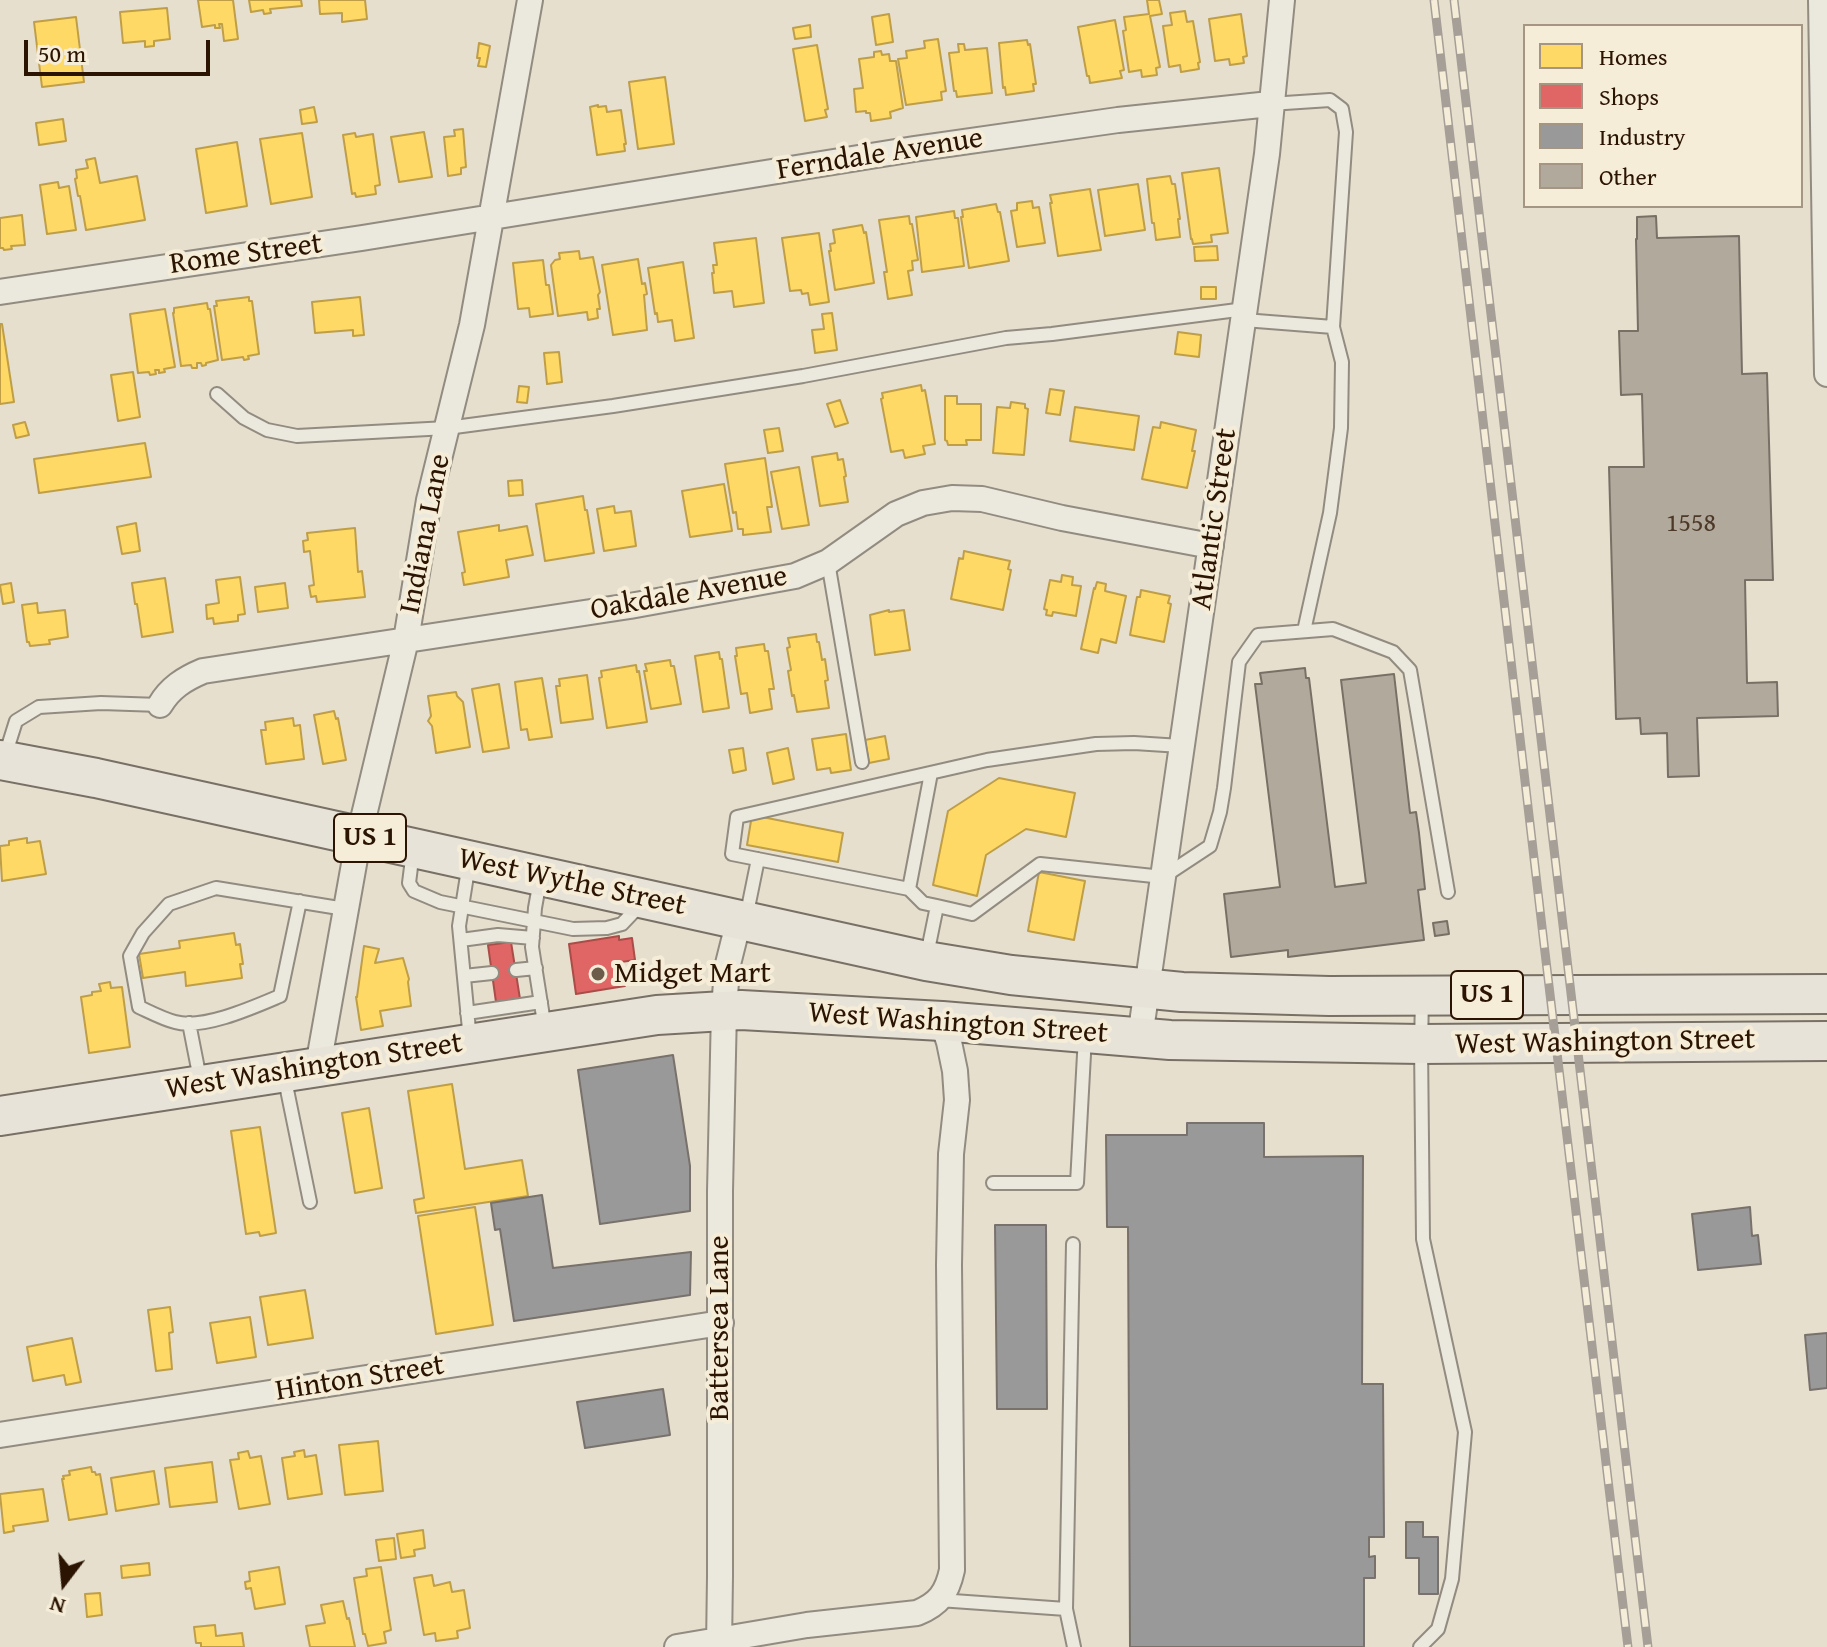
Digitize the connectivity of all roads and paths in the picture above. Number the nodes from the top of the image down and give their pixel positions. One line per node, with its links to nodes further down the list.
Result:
1 (530, 0): 6 (street, Indiana Lane)
2 (1282, 0): 4 (street, Atlantic Street)
3 (1823, 11): 5 (street)
4 (1270, 104): 6 (street, Ferndale Avenue); 8 (street, Atlantic Street); 9 (lane)
5 (1825, 183): 10 (street)
6 (491, 217): 7 (street, Rome Street); 12 (street, Indiana Lane)
7 (0, 292)
8 (1245, 314): 9 (lane); 12 (lane); 13 (street, Atlantic Street)
9 (1333, 327): 15 (lane)
10 (1827, 374)
11 (217, 394): 12 (lane)
12 (447, 428): 16 (street, Indiana Lane)
13 (1211, 546): 14 (street, Oakdale Avenue); 18 (street, Atlantic Street)
14 (828, 562): 16 (street, Oakdale Avenue); 20 (lane)
15 (1304, 631): 27 (lane); 29 (lane)
16 (406, 640): 17 (street, Oakdale Avenue); 22 (street, Indiana Lane)
17 (160, 705): 19 (lane)
18 (1181, 746): 21 (lane); 27 (street, Atlantic Street)
19 (2, 760): 22 (main road, West Wythe Street / US 1)
20 (862, 762)
21 (931, 773): 24 (lane); 28 (lane)
22 (359, 836): 23 (main road, West Wythe Street / US 1); 34 (street, Indiana Lane)
23 (413, 848): 25 (main road, West Wythe Street / US 1); 32 (lane)
24 (758, 859): 28 (lane); 36 (lane)
25 (469, 860): 26 (main road, West Wythe Street / US 1); 32 (lane)
26 (541, 876): 30 (main road, West Wythe Street / US 1); 35 (lane)
27 (1163, 877): 33 (lane); 44 (street, Atlantic Street)
28 (909, 889): 33 (lane)
29 (1448, 892)
30 (645, 899): 35 (lane); 36 (main road, West Wythe Street / US 1)
31 (300, 901): 34 (lane); 50 (lane); 50 (lane)
32 (462, 905): 35 (lane); 38 (lane)
33 (937, 906): 39 (lane)
34 (345, 909): 56 (street, Indiana Lane)
35 (535, 920): 37 (lane)
36 (742, 921): 39 (main road, West Wythe Street / US 1); 47 (street, Battersea Lane)
37 (533, 938): 38 (lane); 40 (lane)
38 (461, 940): 43 (lane)
39 (926, 961): 44 (main road, West Wythe Street / US 1)
40 (536, 968): 41 (lane); 48 (lane)
41 (516, 970)
42 (492, 973): 43 (lane)
43 (464, 976): 51 (lane)
44 (1147, 990): 46 (main road, West Washington Street / US 1); 53 (street, Atlantic Street)
45 (1827, 994): 46 (main road, West Washington Street / US 1)
46 (1422, 996): 55 (lane)
47 (724, 1010): 48 (main road, West Washington Street / US 1); 49 (main road, West Washington Street / US 1); 62 (street, Battersea Lane)
48 (544, 1017): 51 (main road, West Washington Street / US 1)
49 (942, 1021): 52 (main road, West Washington Street / US 1); 64 (street)
50 (189, 1023): 57 (lane)
51 (469, 1028): 56 (main road, West Washington Street / US 1)
52 (1086, 1033): 53 (main road, West Washington Street / US 1); 59 (lane)
53 (1140, 1037): 55 (main road, West Washington Street / US 1)
54 (1827, 1041): 55 (main road, West Washington Street / US 1)
55 (1421, 1044): 69 (lane)
56 (301, 1069): 57 (main road, West Washington Street / US 1); 60 (lane)
57 (201, 1085): 58 (main road, West Washington Street / US 1)
58 (0, 1116)
59 (993, 1183)
60 (310, 1202)
61 (1073, 1244): 65 (lane)
62 (721, 1323): 63 (street, Hinton Street); 66 (street, Battersea Lane)
63 (0, 1435)
64 (939, 1600): 65 (lane); 66 (street)
65 (1066, 1609): 68 (lane)
66 (719, 1643): 67 (street)
67 (677, 1647)
68 (1074, 1647)
69 (1420, 1647)

